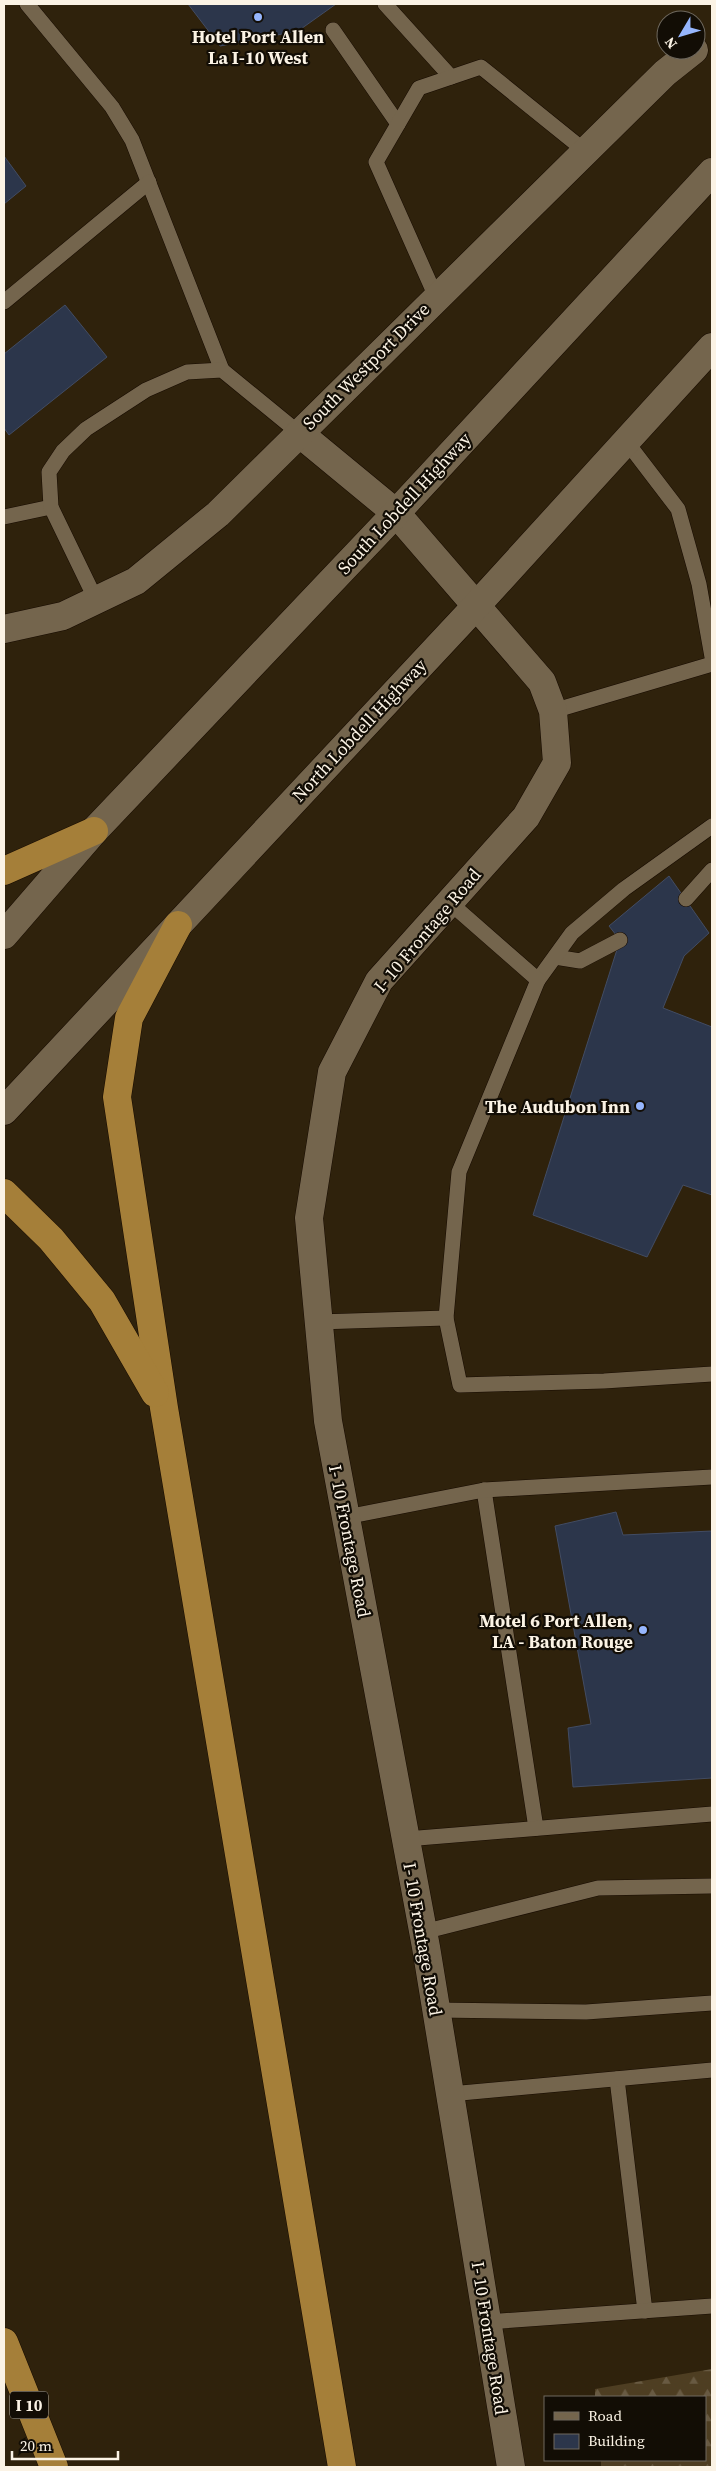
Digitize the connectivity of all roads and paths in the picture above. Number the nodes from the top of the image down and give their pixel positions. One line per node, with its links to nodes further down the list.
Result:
1 (26, 4): 9 (lane)
2 (385, 4): 5 (lane)
3 (333, 30): 6 (lane)
4 (681, 60): 7 (street, South Westport Drive)
5 (451, 78): 6 (lane); 7 (lane)
6 (398, 124): 10 (lane)
7 (585, 151): 10 (street, South Westport Drive)
8 (712, 172): 17 (street, South Lobdell Highway)
9 (149, 182): 11 (lane); 13 (lane)
10 (436, 297): 14 (street, South Westport Drive)
11 (4, 302)
12 (712, 347): 15 (street, North Lobdell Highway)
13 (222, 370): 14 (lane); 16 (lane)
14 (298, 433): 17 (street, I- 10 Frontage Road); 20 (street, South Westport Drive)
15 (626, 441): 19 (lane); 21 (street, North Lobdell Highway)
16 (51, 507): 18 (lane); 20 (lane)
17 (396, 513): 21 (street, I- 10 Frontage Road); 27 (street, South Lobdell Highway)
18 (4, 517)
19 (705, 581): 23 (lane)
20 (96, 600): 22 (street, South Westport Drive)
21 (476, 606): 25 (street, I- 10 Frontage Road); 32 (street, North Lobdell Highway)
22 (4, 629)
23 (712, 657)
24 (712, 664): 25 (lane)
25 (553, 710): 31 (street, I- 10 Frontage Road)
26 (712, 826): 35 (lane)
27 (94, 831): 29 (highway); 33 (street, South Lobdell Highway)
28 (712, 870): 30 (lane)
29 (4, 871)
30 (686, 899)
31 (450, 902): 36 (lane); 40 (street, I- 10 Frontage Road)
32 (178, 925): 37 (street, North Lobdell Highway); 42 (highway)
33 (4, 935)
34 (620, 940): 35 (lane)
35 (555, 957): 36 (lane)
36 (538, 980): 39 (lane)
37 (4, 1111)
38 (4, 1193): 42 (highway)
39 (446, 1318): 40 (lane); 41 (lane)
40 (318, 1322): 45 (street, I- 10 Frontage Road)
41 (712, 1374)
42 (164, 1408): 61 (highway)
43 (712, 1477): 44 (lane)
44 (484, 1490): 45 (lane); 47 (lane)
45 (346, 1517): 48 (street, I- 10 Frontage Road)
46 (712, 1814): 47 (lane)
47 (536, 1828): 48 (lane)
48 (406, 1839): 50 (street, I- 10 Frontage Road)
49 (712, 1886): 50 (lane)
50 (423, 1932): 52 (street, I- 10 Frontage Road)
51 (712, 2003): 52 (lane)
52 (436, 2010): 55 (street, I- 10 Frontage Road)
53 (712, 2070): 54 (lane)
54 (617, 2079): 55 (lane); 57 (lane)
55 (450, 2094): 58 (street, I- 10 Frontage Road)
56 (712, 2306): 57 (lane)
57 (645, 2311): 58 (lane)
58 (487, 2322): 62 (street, I- 10 Frontage Road)
59 (4, 2342): 60 (highway, I 10)
60 (54, 2467)
61 (342, 2467)
62 (511, 2467)

